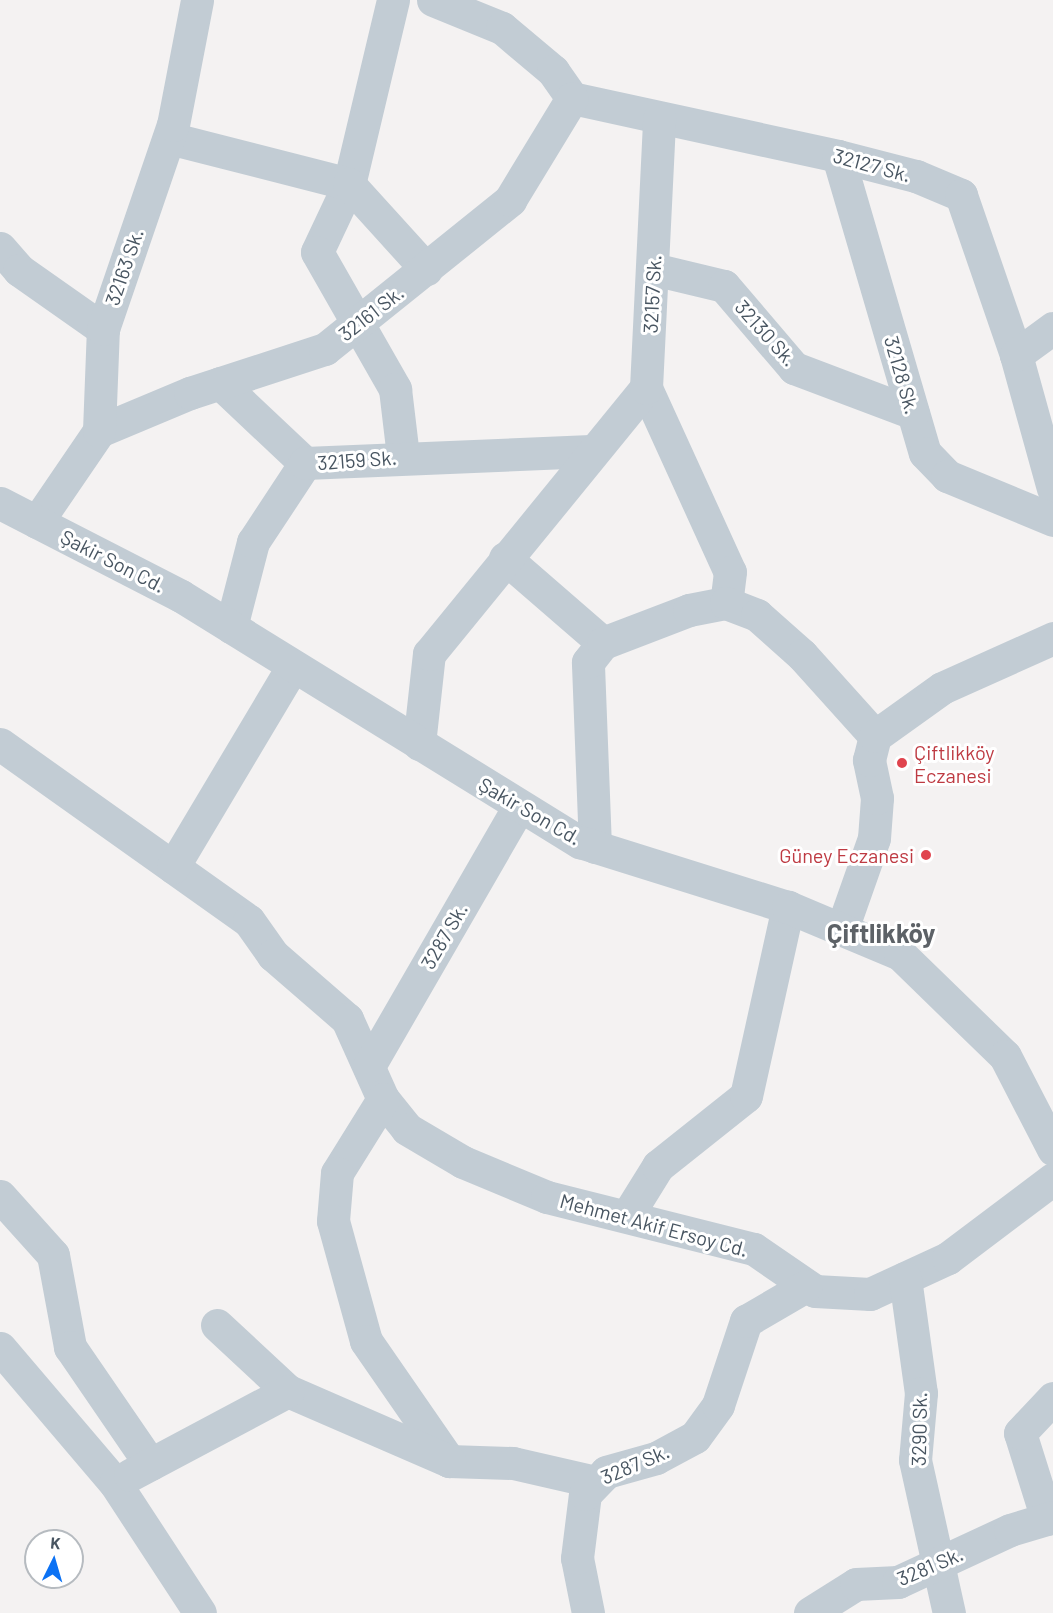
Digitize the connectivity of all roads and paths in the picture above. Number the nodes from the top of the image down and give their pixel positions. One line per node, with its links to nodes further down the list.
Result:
1 (197, 0): 6 (street, 32163 Sk.)
2 (393, 0): 8 (street)
3 (433, 0): 4 (street)
4 (572, 98): 5 (street, 32127 Sk.); 10 (street, 32161 Sk.)
5 (659, 118): 7 (street, 32127 Sk.); 11 (street, 32157 Sk.)
6 (169, 138): 8 (street); 14 (street, 32163 Sk.)
7 (838, 156): 15 (street, 32127 Sk.); 18 (street, 32128 Sk.)
8 (349, 184): 10 (street); 12 (street)
9 (0, 248): 14 (street)
10 (426, 269): 12 (street, 32161 Sk.)
11 (653, 269): 17 (street, 32157 Sk.); 18 (street, 32130 Sk.)
12 (356, 324): 16 (street, 32161 Sk.); 21 (street)
13 (1053, 328): 15 (street)
14 (103, 329): 19 (street, 32163 Sk.)
15 (1016, 354): 23 (street, 32127 Sk.)
16 (220, 383): 19 (street, 32161 Sk.); 22 (street)
17 (646, 388): 20 (street); 28 (street)
18 (914, 413): 25 (street, 32128 Sk.)
19 (99, 431): 26 (street)
20 (591, 451): 21 (street, 32159 Sk.); 27 (street)
21 (403, 456): 22 (street, 32159 Sk.)
22 (305, 463): 29 (street, 32159 Sk.)
23 (1053, 488)
24 (0, 503): 26 (street, Şakir Son Cd.)
25 (1053, 520)
26 (37, 522): 29 (street, Şakir Son Cd.)
27 (505, 558): 31 (street); 34 (street)
28 (726, 603): 31 (street); 33 (street)
29 (231, 627): 32 (street, Şakir Son Cd.)
30 (1053, 638): 33 (street)
31 (603, 643): 37 (street)
32 (293, 666): 34 (street, Şakir Son Cd.); 38 (street)
33 (875, 736): 40 (street)
34 (418, 744): 36 (street, Şakir Son Cd.)
35 (4, 754): 38 (street, Mehmet Akif Ersoy Cd.)
36 (519, 806): 37 (street, Şakir Son Cd.); 41 (street, 3287 Sk.)
37 (595, 847): 39 (street, Şakir Son Cd.)
38 (173, 867): 41 (street, Mehmet Akif Ersoy Cd.)
39 (788, 907): 40 (street, Şakir Son Cd.); 46 (street)
40 (842, 929): 43 (street, Şakir Son Cd.)
41 (369, 1066): 42 (street, Mehmet Akif Ersoy Cd.)
42 (383, 1099): 46 (street, Mehmet Akif Ersoy Cd.); 53 (street)
43 (1053, 1149)
44 (1053, 1179): 47 (street, Mehmet Akif Ersoy Cd.)
45 (0, 1196): 54 (street)
46 (627, 1216): 48 (street, Mehmet Akif Ersoy Cd.)
47 (905, 1278): 48 (street, Mehmet Akif Ersoy Cd.); 58 (street, 3290 Sk.)
48 (806, 1286): 55 (street, 3287 Sk.)
49 (217, 1325): 51 (street, 3287 Sk.)
50 (0, 1348): 56 (street)
51 (288, 1391): 53 (street, 3287 Sk.); 54 (street)
52 (1053, 1398): 57 (street)
53 (449, 1461): 55 (street, 3287 Sk.)
54 (150, 1464): 56 (street)
55 (596, 1482): 60 (street)
56 (116, 1483): 59 (street)
57 (1050, 1518): 58 (street, 3281 Sk.)
58 (942, 1562): 61 (street, 3281 Sk.); 62 (street, 3290 Sk.)
59 (201, 1613)
60 (588, 1613)
61 (810, 1613)
62 (949, 1613)

